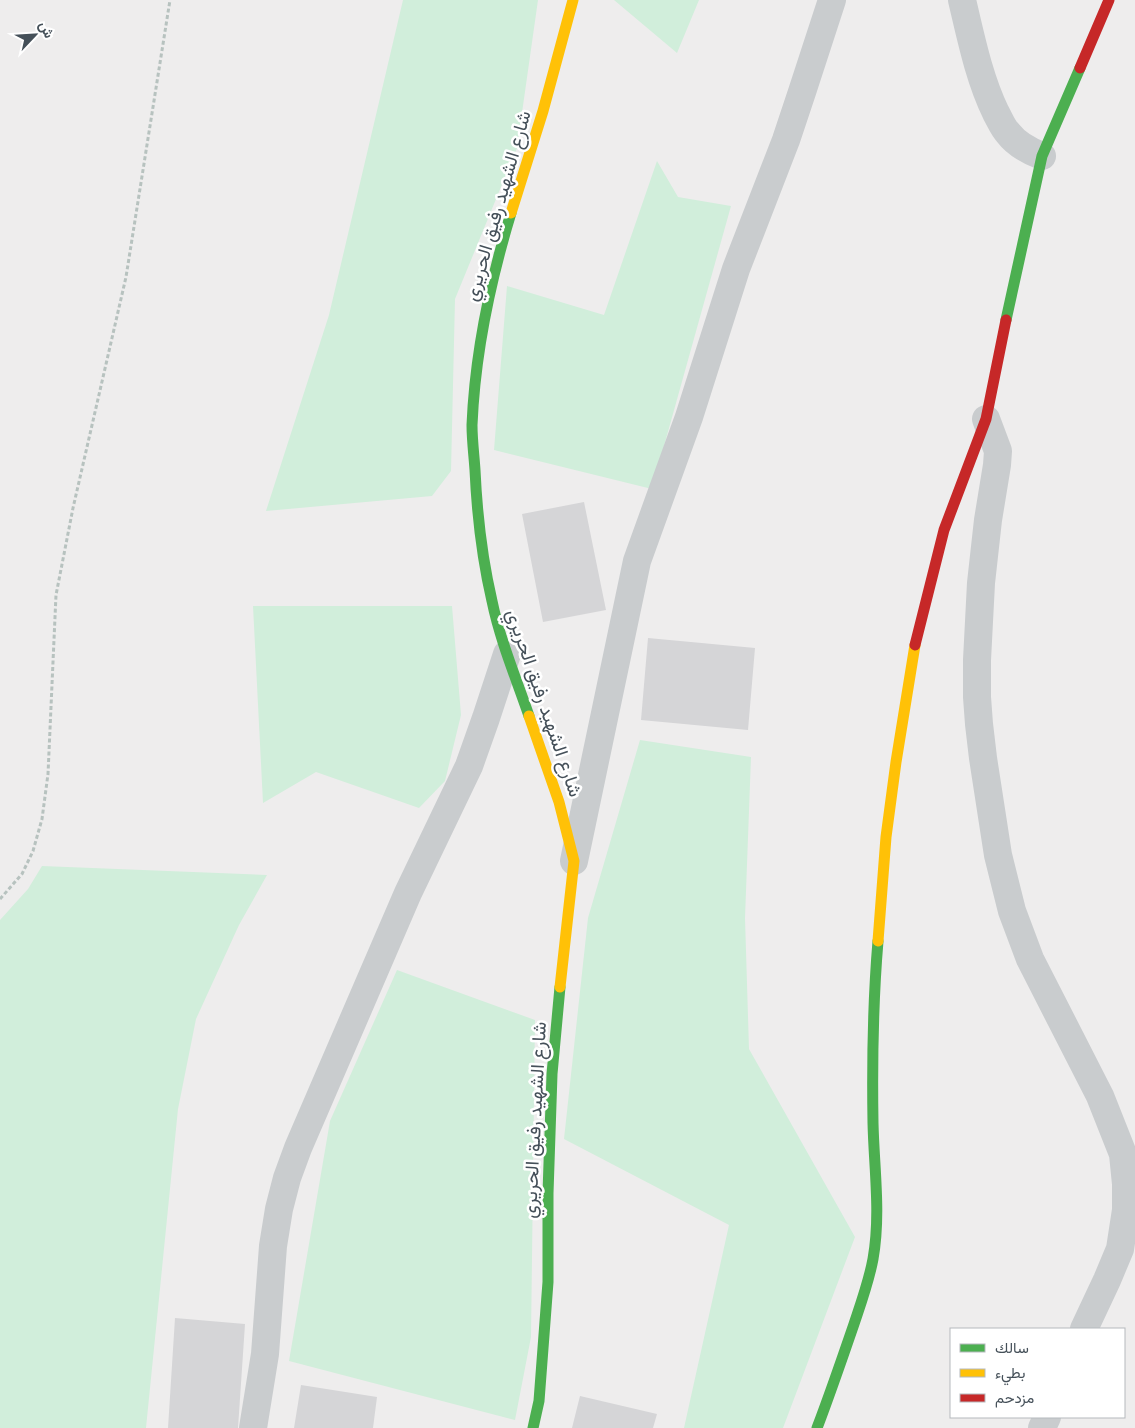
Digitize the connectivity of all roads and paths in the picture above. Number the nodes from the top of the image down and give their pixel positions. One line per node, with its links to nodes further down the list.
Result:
1 (170, 0): 10 (path)
2 (573, 0): 8 (street, شارع الشهيد رفيق الحريري)
3 (832, 0): 9 (street)
4 (962, 0): 6 (street)
5 (1109, 0): 6 (street)
6 (1042, 156): 7 (street)
7 (986, 419): 11 (street); 14 (street)
8 (507, 654): 9 (street, شارع الشهيد رفيق الحريري); 12 (street)
9 (574, 861): 13 (street, شارع الشهيد رفيق الحريري)
10 (0, 900)
11 (1084, 1328)
12 (253, 1428)
13 (533, 1428)
14 (816, 1428)

